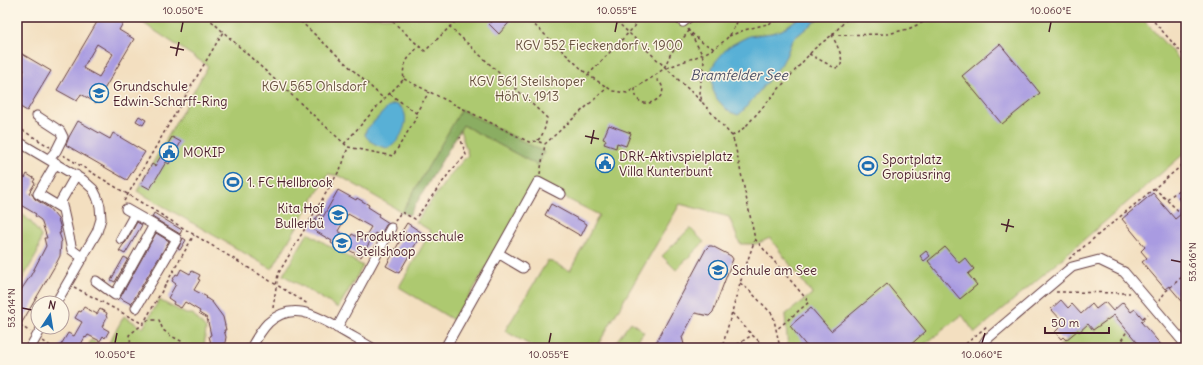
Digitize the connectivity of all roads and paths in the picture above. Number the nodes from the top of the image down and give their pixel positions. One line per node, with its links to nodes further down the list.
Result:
1 (207, 17): 18 (path)
2 (296, 17): 35 (path)
3 (388, 17): 22 (path)
4 (460, 17): 16 (path)
5 (526, 17): 28 (path)
6 (612, 17): 19 (path)
7 (733, 17): 14 (path)
8 (740, 17): 14 (path)
9 (782, 17): 21 (path)
10 (848, 17): 20 (path)
11 (935, 17): 20 (path)
12 (1150, 17): 26 (path)
13 (684, 19): 17 (path)
14 (738, 20): 21 (path)
15 (636, 25): 19 (path)
16 (449, 26): 22 (path); 43 (path)
17 (689, 31): 23 (path); 24 (path); 27 (path)
18 (223, 32): 44 (path); 54 (path)
19 (628, 33): 27 (path); 28 (path)
20 (832, 35): 25 (path); 25 (path)
21 (729, 36): 23 (path)
22 (419, 46): 30 (path)
23 (713, 48): 24 (path)
24 (702, 54): 27 (path); 36 (path)
25 (809, 54): 40 (path)
26 (1186, 58)
27 (666, 67): 29 (path); 36 (path)
28 (588, 75): 31 (path)
29 (653, 77): 32 (path); 32 (path)
30 (404, 80): 33 (path); 34 (path)
31 (607, 88): 32 (path); 45 (path)
32 (635, 88)
33 (429, 92): 37 (path); 43 (path)
34 (389, 94): 35 (path); 37 (path)
35 (384, 99): 44 (path)
36 (702, 102): 40 (path)
37 (416, 112): 46 (path)
38 (37, 116): 47 (street)
39 (17, 127): 47 (path)
40 (732, 136): 64 (path)
41 (460, 137): 62 (path)
42 (17, 140): 48 (street)
43 (537, 142): 45 (path)
44 (344, 144): 46 (path)
45 (545, 144): 51 (path)
46 (348, 147): 72 (path)
47 (56, 151): 48 (street); 54 (path)
48 (52, 161): 50 (street); 58 (street)
49 (1186, 162): 53 (path)
50 (76, 175): 58 (street); 66 (street)
51 (538, 182): 55 (street); 65 (street)
52 (1186, 185): 56 (path)
53 (1154, 188): 56 (path); 67 (path)
54 (128, 194): 57 (path); 72 (path)
55 (561, 194)
56 (1166, 200): 60 (path)
57 (123, 207): 59 (street)
58 (63, 209): 66 (street)
59 (135, 214): 61 (street); 63 (street)
60 (1186, 218)
61 (154, 225): 70 (street); 77 (street)
62 (391, 228): 83 (street)
63 (121, 239)
64 (755, 239): 71 (path); 84 (path)
65 (498, 253): 68 (street); 95 (street)
66 (83, 258): 75 (street)
67 (1064, 263)
68 (523, 268)
69 (1186, 275): 78 (path)
70 (96, 281)
71 (740, 283): 79 (path); 84 (path)
72 (276, 285): 76 (path); 81 (path)
73 (1043, 292): 74 (path); 74 (street); 101 (street)
74 (1142, 293): 78 (street)
75 (61, 295)
76 (308, 304)
77 (136, 308)
78 (1155, 308): 80 (path); 89 (street)
79 (732, 313): 87 (path); 96 (path)
80 (1143, 318)
81 (271, 320): 83 (street); 93 (street)
82 (991, 323): 100 (path)
83 (337, 328): 94 (street)
84 (776, 330): 99 (path)
85 (1128, 331): 88 (path)
86 (37, 335): 90 (street)
87 (752, 335): 97 (path); 98 (path)
88 (1118, 346): 102 (path); 103 (path)
89 (1186, 346)
90 (30, 348)
91 (132, 348): 92 (path)
92 (195, 348)
93 (251, 348)
94 (372, 348)
95 (445, 348)
96 (722, 348)
97 (732, 348)
98 (767, 348)
99 (780, 348)
100 (961, 348)
101 (981, 348)
102 (1113, 348)
103 (1124, 348)

